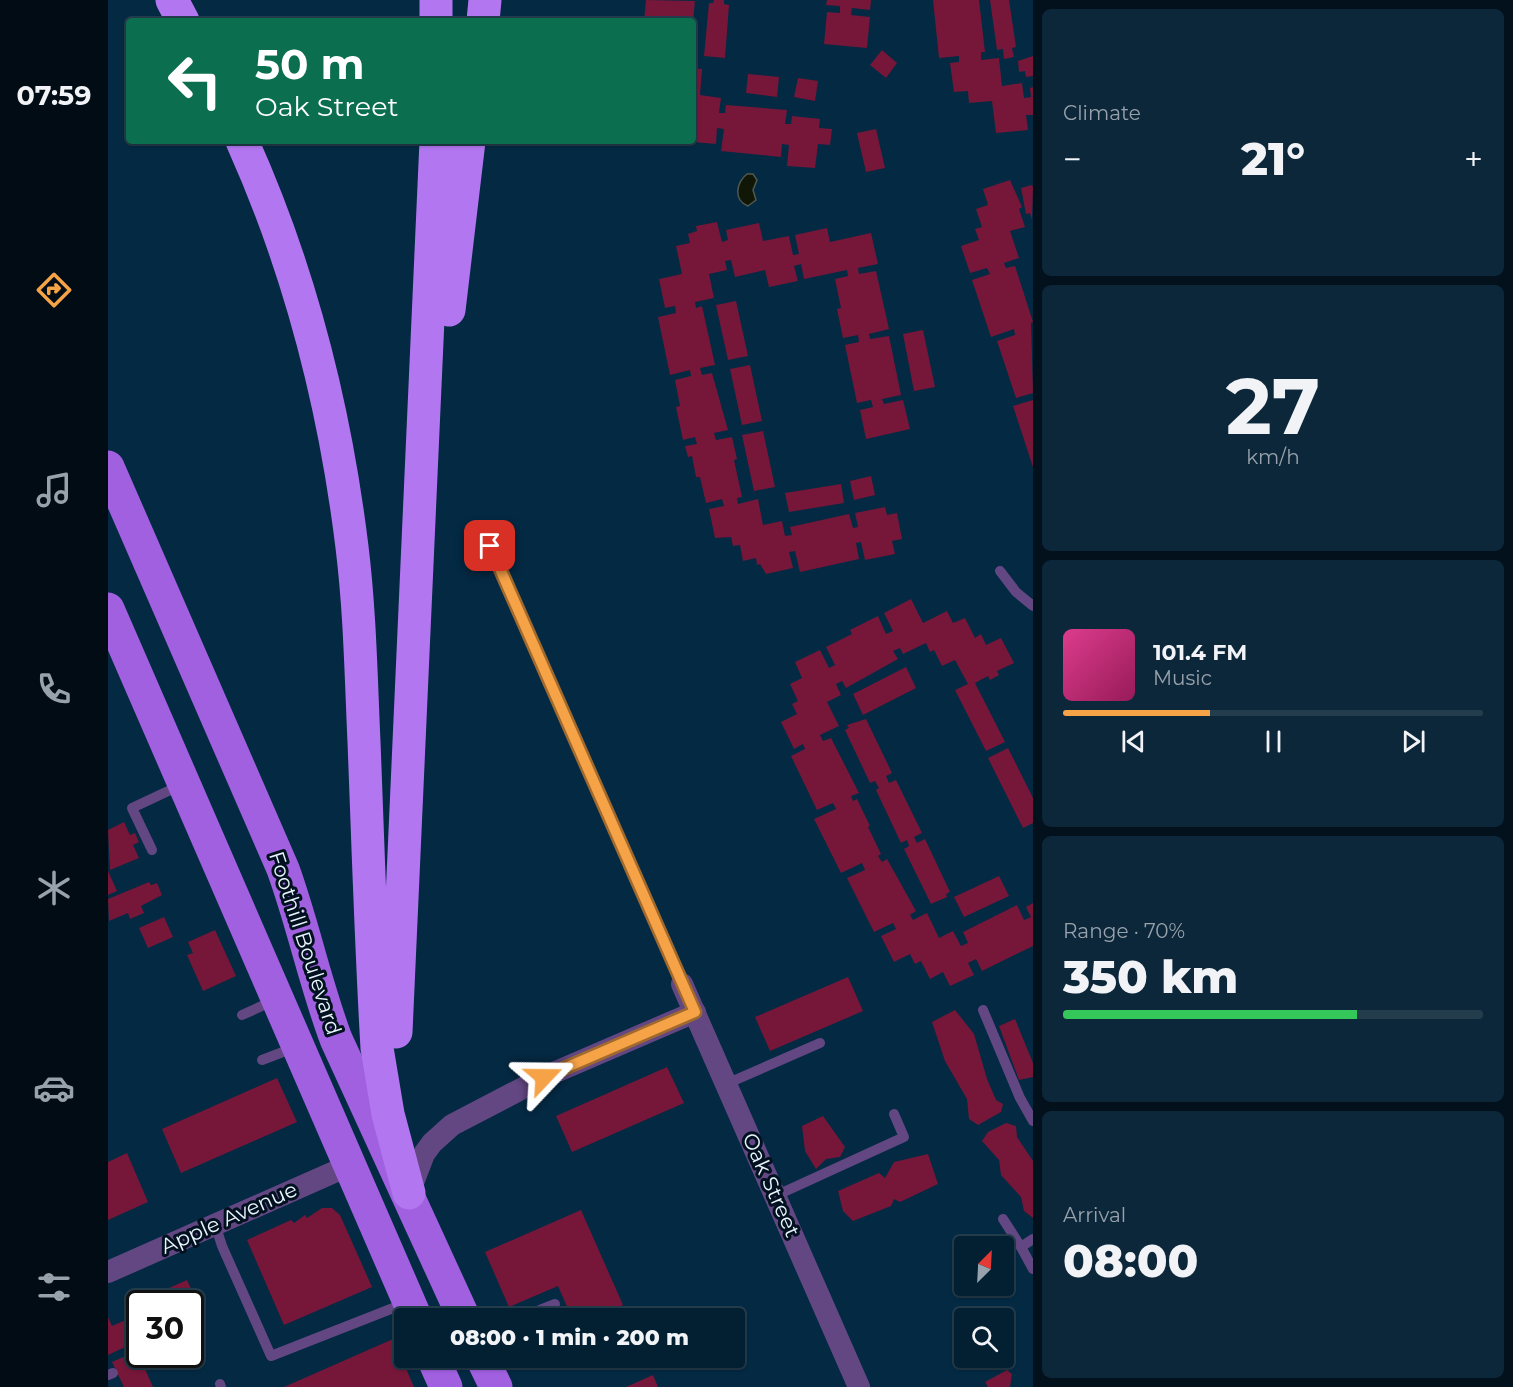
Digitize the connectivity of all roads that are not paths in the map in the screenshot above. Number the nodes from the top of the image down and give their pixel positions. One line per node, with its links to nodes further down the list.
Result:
1 (172, 0): 4 (highway)
2 (436, 0): 5 (highway)
3 (485, 0): 6 (highway)
4 (181, 18)
5 (436, 18)
6 (483, 18)
7 (244, 144): 30 (highway)
8 (436, 144): 15 (highway)
9 (469, 144): 15 (highway)
10 (108, 467): 30 (main road, Foothill Boulevard)
11 (490, 546): 18 (lane)
12 (1000, 571): 13 (lane)
13 (1033, 606)
14 (108, 609): 16 (main road, Foothill Boulevard)
15 (410, 697): 30 (highway)
16 (184, 784): 17 (lane); 19 (main road, Foothill Boulevard)
17 (152, 850)
18 (682, 984): 21 (street, Oak Street)
19 (278, 999): 22 (lane); 24 (main road, Foothill Boulevard)
20 (983, 1010): 28 (lane)
21 (695, 1012): 26 (street, Oak Street); 30 (street)
22 (242, 1015)
23 (820, 1043): 26 (lane)
24 (298, 1046): 25 (lane); 29 (main road, Foothill Boulevard)
25 (262, 1060)
26 (726, 1084): 31 (street, Oak Street)
27 (894, 1113): 31 (lane)
28 (1033, 1121)
29 (350, 1165): 33 (street, Apple Avenue); 39 (main road, Foothill Boulevard)
30 (409, 1193): 40 (main road, Foothill Boulevard)
31 (775, 1196): 47 (street, Oak Street)
32 (1003, 1219): 35 (lane)
33 (215, 1224): 37 (street, Apple Avenue); 42 (lane)
34 (1033, 1239): 35 (lane)
35 (1021, 1247): 36 (lane)
36 (1033, 1269)
37 (108, 1272)
38 (555, 1304): 41 (lane)
39 (412, 1308)
40 (460, 1308)
41 (545, 1308)
42 (394, 1316)
43 (437, 1368): 45 (main road)
44 (487, 1368): 46 (main road)
45 (446, 1387)
46 (496, 1387)
47 (859, 1387)

